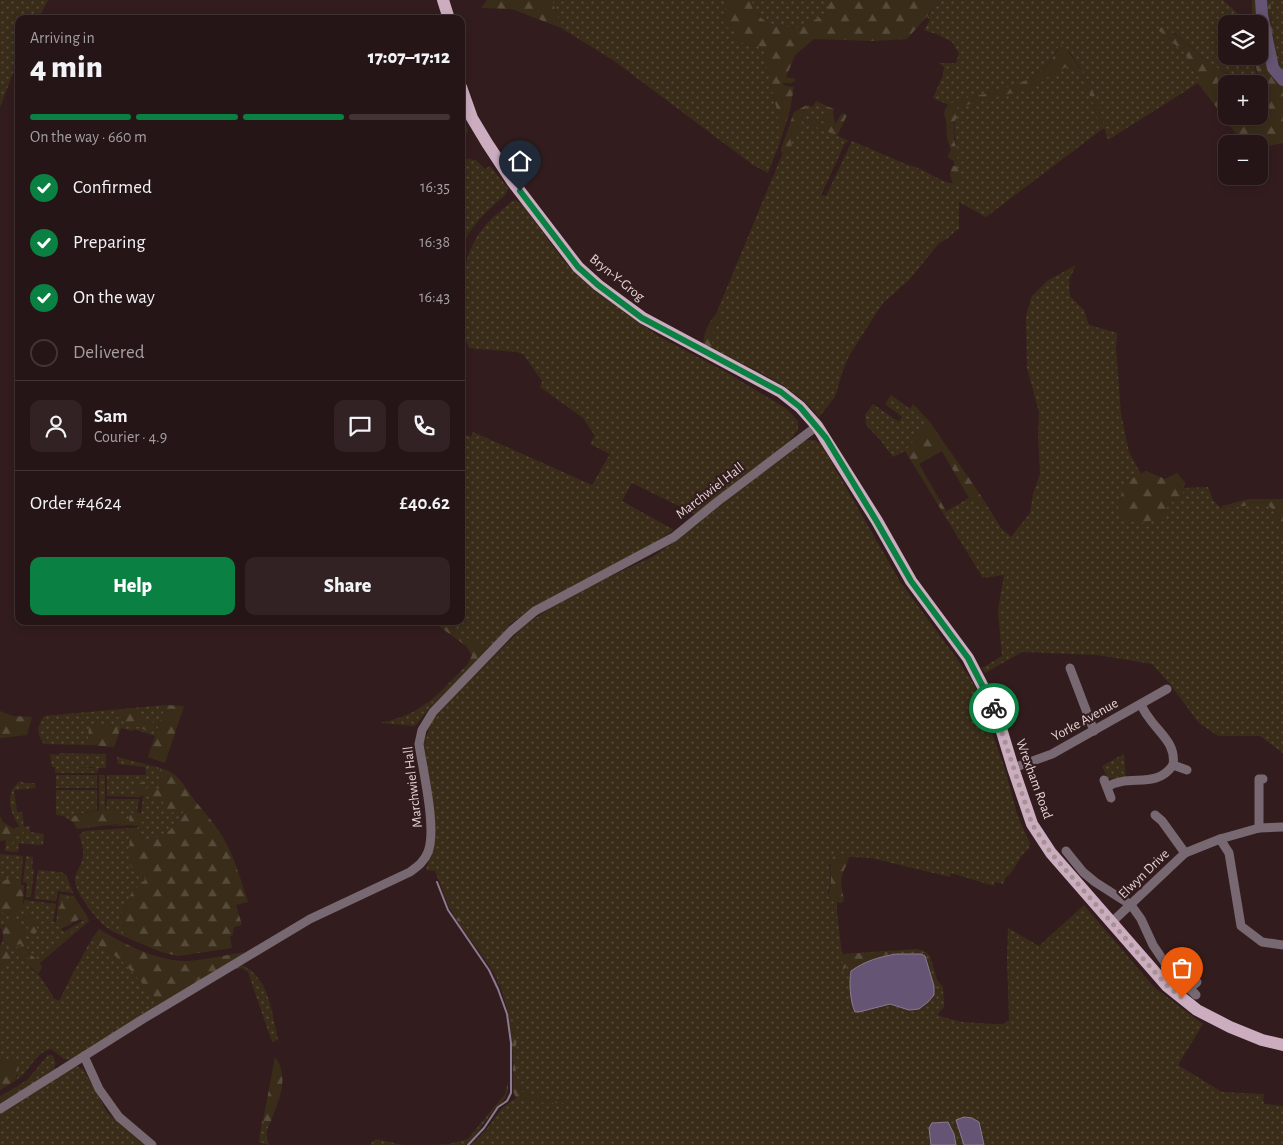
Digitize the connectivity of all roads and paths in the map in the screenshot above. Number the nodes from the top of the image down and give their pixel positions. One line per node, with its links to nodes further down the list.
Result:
1 (443, 0): 2 (main road)
2 (448, 15)
3 (465, 98): 4 (main road, Bryn-Y-Grog)
4 (817, 426): 10 (main road, Wrexham Road); 25 (street, Marchwiel Hall)
5 (1070, 668): 8 (street)
6 (1167, 689): 7 (street, Yorke Avenue)
7 (1141, 705): 8 (street, Yorke Avenue); 9 (street)
8 (1094, 731): 10 (street, Yorke Avenue)
9 (1173, 765): 11 (street); 13 (street)
10 (1012, 768): 21 (main road, Wrexham Road)
11 (1187, 770)
12 (1258, 779): 16 (street)
13 (1111, 798)
14 (1162, 817): 19 (street)
15 (1283, 827): 16 (street, Elwyn Drive)
16 (1259, 828): 17 (street, Elwyn Drive)
17 (1220, 839): 19 (street, Elwyn Drive); 22 (street)
18 (1066, 851): 20 (street)
19 (1185, 853): 20 (street, Elwyn Drive)
20 (1131, 906): 21 (street, Elwyn Drive); 23 (street)
21 (1112, 922): 24 (main road, Wrexham Road)
22 (1283, 945)
23 (1197, 982)
24 (1283, 1045)
25 (84, 1056): 26 (street, Marchwiel Hall); 27 (street)
26 (0, 1109)
27 (152, 1145)

